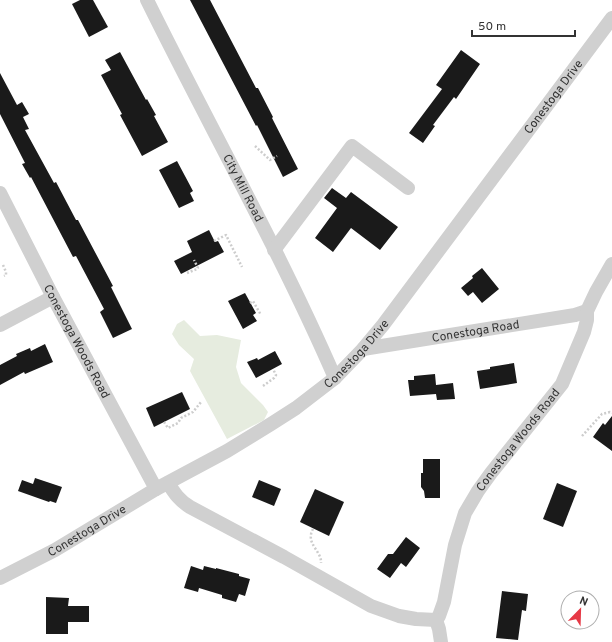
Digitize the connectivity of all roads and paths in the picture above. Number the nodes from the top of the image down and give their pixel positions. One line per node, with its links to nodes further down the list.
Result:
1 (147, 0): 8 (street, City Mill Road)
2 (612, 18): 20 (street, Conestoga Drive)
3 (255, 146): 4 (path)
4 (277, 156)
5 (408, 188): 8 (street)
6 (0, 193): 15 (street, Conestoga Woods Road)
7 (214, 241): 12 (path)
8 (274, 250): 22 (street, City Mill Road)
9 (194, 260): 13 (path)
10 (612, 264): 17 (street, Conestoga Woods Road)
11 (3, 265): 14 (path)
12 (242, 267)
13 (187, 273)
14 (4, 276)
15 (53, 297): 19 (street); 28 (street, Conestoga Woods Road)
16 (250, 302): 18 (path)
17 (587, 311): 20 (street, Conestoga Road); 32 (street, Conestoga Woods Road)
18 (261, 315)
19 (0, 325)
20 (363, 349): 22 (street, Conestoga Drive)
21 (273, 369): 23 (path)
22 (335, 378): 28 (street, Conestoga Drive)
23 (263, 386)
24 (201, 402): 26 (path)
25 (612, 413): 27 (path)
26 (164, 422)
27 (582, 436)
28 (162, 486): 30 (street, Conestoga Woods Road); 31 (street, Conestoga Drive)
29 (313, 529): 30 (path)
30 (318, 576): 32 (street, Conestoga Woods Road)
31 (0, 578)
32 (436, 620): 33 (street)
33 (441, 642)

